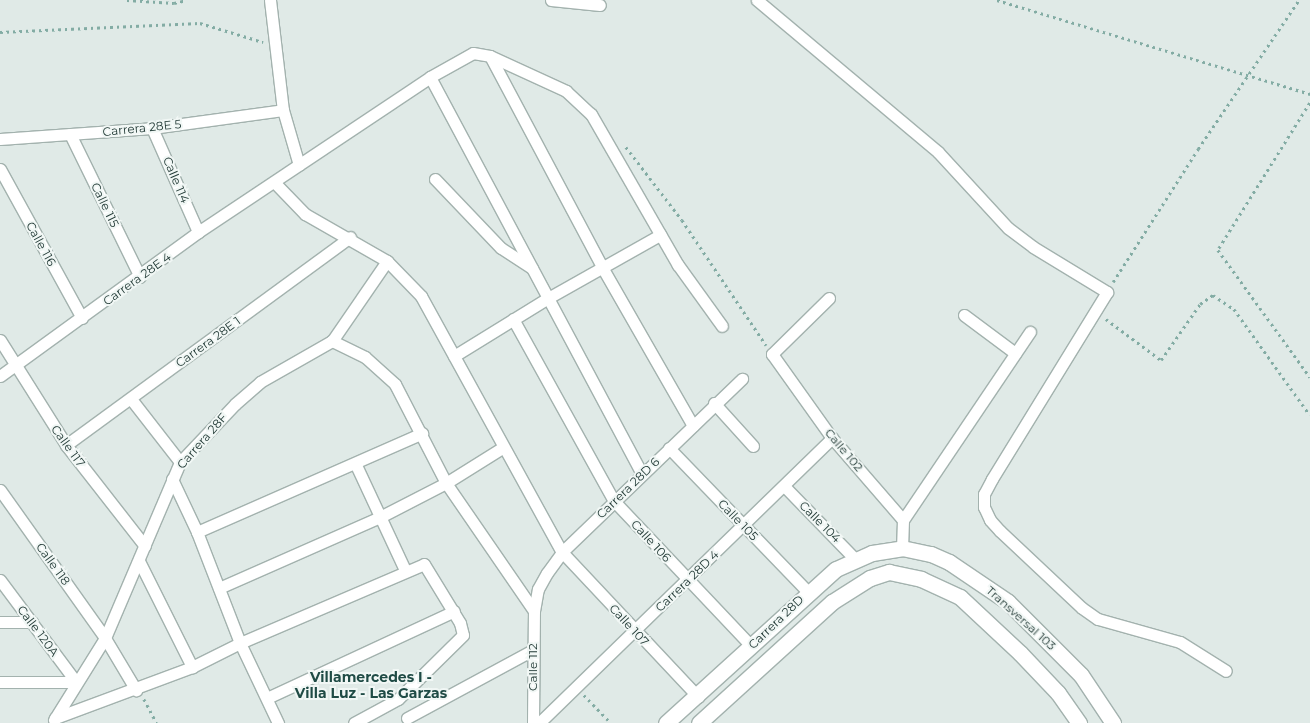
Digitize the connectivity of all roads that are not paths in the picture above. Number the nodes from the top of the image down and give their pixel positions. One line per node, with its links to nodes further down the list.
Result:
1 (270, 0): 7 (street)
2 (550, 0): 4 (street)
3 (757, 0): 78 (street)
4 (600, 5)
5 (490, 56): 6 (street, Carrera 28E 4); 16 (street); 19 (street)
6 (430, 76): 11 (street, Carrera 28E 4); 20 (street)
7 (283, 110): 8 (street, Carrera 28E 5); 11 (street)
8 (152, 128): 9 (street, Carrera 28E 5); 15 (street, Calle 114)
9 (70, 134): 10 (street, Carrera 28E 5); 21 (street, Calle 115)
10 (0, 139)
11 (299, 165): 14 (street, Carrera 28E 4)
12 (0, 169): 25 (street, Calle 116)
13 (435, 179): 20 (street)
14 (274, 182): 15 (street, Carrera 28E 4); 17 (street, Calle 107)
15 (198, 232): 21 (street, Carrera 28E 4)
16 (660, 235): 19 (street); 27 (street)
17 (350, 237): 18 (street, Calle 107); 36 (street, Carrera 28E 1)
18 (387, 261): 30 (street, Carrera 28F); 32 (street, Calle 107)
19 (602, 267): 22 (street); 38 (street)
20 (532, 268): 22 (street)
21 (140, 276): 25 (street, Carrera 28E 4)
22 (548, 298): 26 (street); 47 (street)
23 (829, 298): 40 (street, Calle 102)
24 (964, 315): 31 (street)
25 (82, 318): 33 (street, Carrera 28E 4)
26 (513, 319): 32 (street); 52 (street, Calle 106)
27 (722, 326)
28 (1030, 332): 31 (street)
29 (0, 340): 33 (street, Calle 117)
30 (332, 341): 39 (street); 45 (street, Carrera 28F)
31 (1015, 352): 54 (street)
32 (454, 356): 43 (street, Calle 107)
33 (15, 366): 34 (street, Carrera 28E 4); 41 (street, Calle 117)
34 (0, 376)
35 (742, 379): 37 (street, Carrera 28D 6)
36 (131, 399): 41 (street, Carrera 28E 1); 45 (street)
37 (714, 403): 38 (street, Carrera 28D 6); 42 (street)
38 (693, 426): 44 (street, Carrera 28D 6)
39 (422, 434): 46 (street); 49 (street)
40 (832, 438): 50 (street, Carrera 28D 4); 54 (street, Calle 102)
41 (66, 445): 57 (street, Calle 117)
42 (754, 446)
43 (502, 448): 49 (street); 59 (street, Calle 107)
44 (669, 448): 47 (street, Carrera 28D 6); 55 (street, Calle 105)
45 (180, 462): 48 (street, Carrera 28F)
46 (356, 465): 53 (street); 56 (street)
47 (642, 474): 52 (street, Carrera 28D 6)
48 (172, 479): 56 (street); 57 (street, Carrera 28F)
49 (446, 483): 53 (street); 69 (street)
50 (784, 486): 55 (street, Carrera 28D 4); 60 (street, Calle 104)
51 (0, 490): 73 (street, Calle 118)
52 (614, 501): 59 (street, Carrera 28D 6); 65 (street, Calle 106)
53 (380, 517): 62 (street); 66 (street)
54 (903, 520): 58 (street)
55 (744, 526): 65 (street, Carrera 28D 4); 67 (street, Calle 105)
56 (197, 532): 66 (street)
57 (145, 546): 61 (street, Carrera 28F)
58 (902, 548): 60 (street, Carrera 28D); 94 (street, Transversal 103)
59 (562, 552): 69 (street, Carrera 28D 6); 72 (street, Calle 107)
60 (855, 559): 67 (street, Carrera 28D)
61 (139, 561): 73 (street, Carrera 28F); 77 (street)
62 (405, 570): 68 (street); 74 (street)
63 (903, 574): 92 (street, Carrera 28D); 93 (street, Transversal 103)
64 (0, 580): 71 (street, Calle 120A)
65 (688, 580): 72 (street, Carrera 28D 4); 75 (street, Calle 106)
66 (219, 588): 74 (street)
67 (808, 592): 75 (street, Carrera 28D)
68 (454, 611): 83 (street); 84 (street)
69 (534, 611): 76 (street, Calle 112)
70 (0, 622): 71 (street)
71 (32, 622): 80 (street, Calle 120A)
72 (635, 631): 82 (street, Calle 107); 90 (street, Carrera 28D 4)
73 (106, 638): 80 (street, Carrera 28F); 81 (street, Calle 118)
74 (240, 643): 77 (street); 83 (street)
75 (751, 646): 82 (street, Carrera 28D)
76 (533, 650): 86 (street); 89 (street, Calle 112)
77 (192, 667): 81 (street)
78 (1226, 671)
79 (0, 682): 80 (street)
80 (76, 682): 85 (street, Carrera 28F)
81 (136, 690): 85 (street)
82 (698, 697): 91 (street, Carrera 28D)
83 (267, 698): 87 (street)
84 (398, 699): 86 (street); 88 (street)
85 (54, 720)
86 (407, 720)
87 (278, 723)
88 (354, 723)
89 (533, 723)
90 (539, 723)
91 (666, 723)
92 (699, 723)
93 (1078, 723)
94 (1113, 723)

